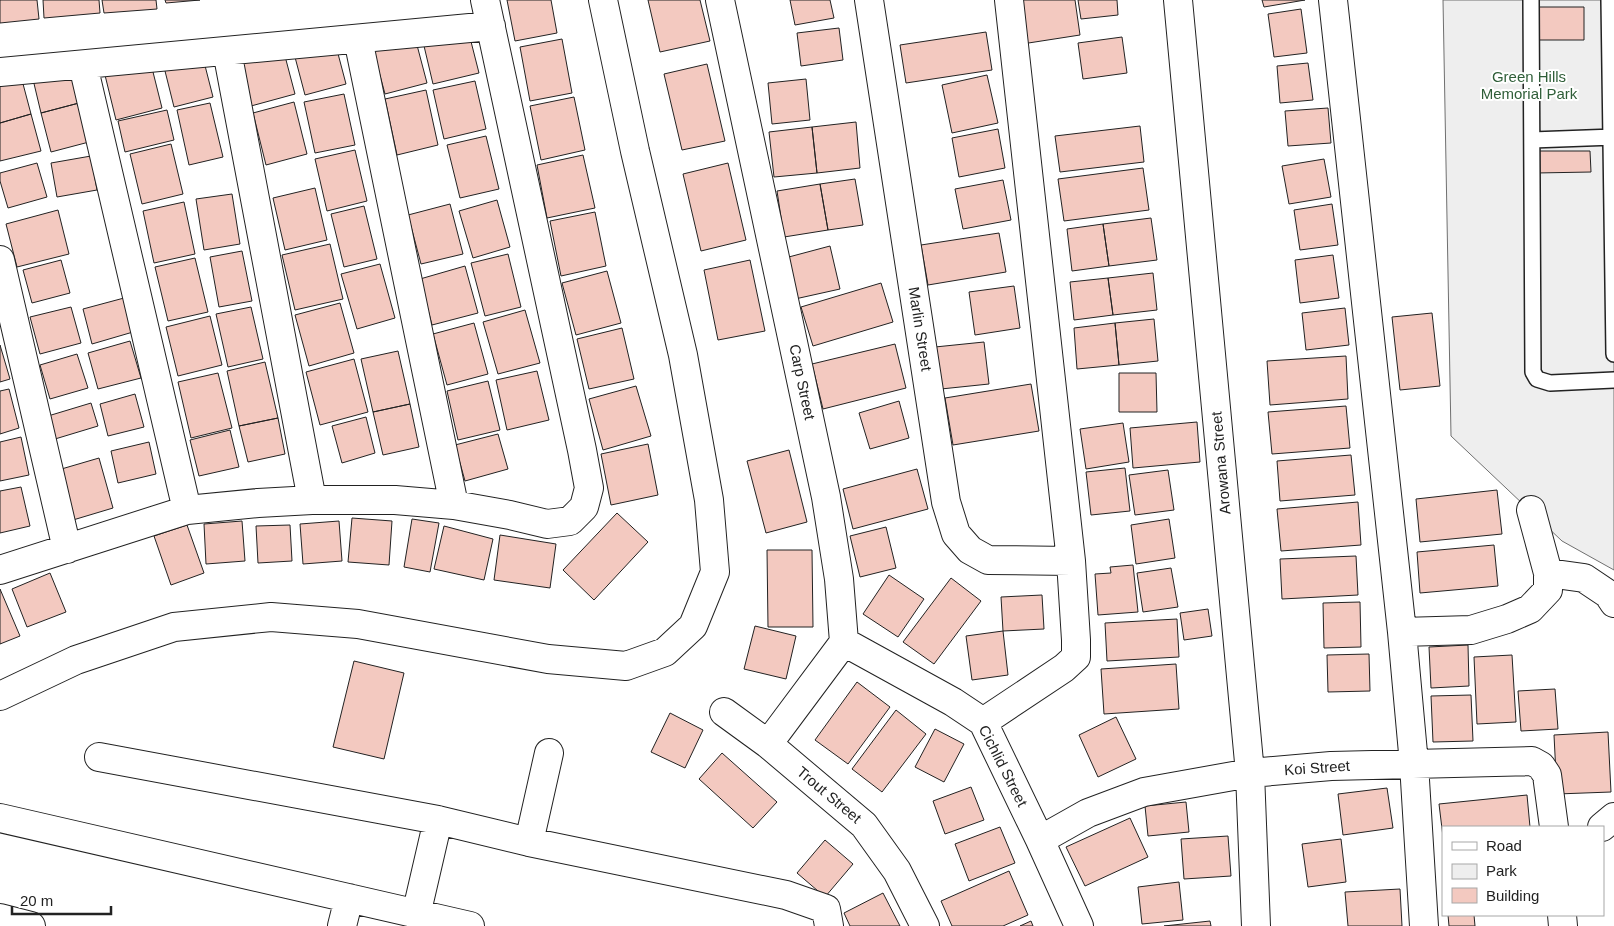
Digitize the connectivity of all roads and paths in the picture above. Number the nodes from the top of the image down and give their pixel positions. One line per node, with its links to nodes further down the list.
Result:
1 (603, 0): 30 (street)
2 (720, 0): 29 (street, Carp Street)
3 (869, 0): 24 (street, Marlin Street)
4 (1009, 0): 24 (street)
5 (1178, 0): 37 (street, Arowana Street)
6 (1334, 0): 28 (street)
7 (1531, 0): 15 (lane)
8 (1609, 0): 14 (lane)
9 (488, 13): 10 (street); 20 (street)
10 (358, 39): 11 (street); 20 (street)
11 (226, 51): 12 (street); 19 (street)
12 (83, 65): 13 (street); 21 (street)
13 (0, 72)
14 (1613, 137): 15 (lane); 17 (lane)
15 (1532, 140): 18 (lane)
16 (0, 260): 23 (street)
17 (1614, 354)
18 (1614, 380)
19 (312, 500): 20 (street); 21 (street)
20 (454, 505)
21 (187, 510): 23 (street)
22 (1531, 510): 26 (street)
23 (67, 549): 25 (street)
24 (1071, 561): 32 (street)
25 (0, 570)
26 (1548, 573): 27 (street); 28 (street)
27 (1614, 603)
28 (1402, 632): 36 (street)
29 (844, 642): 32 (street, Cichlid Street); 33 (street)
30 (0, 696)
31 (724, 712): 33 (street, Trout Street)
32 (983, 722): 43 (street, Cichlid Street)
33 (768, 744): 52 (street, Trout Street)
34 (549, 753): 44 (street)
35 (99, 757): 40 (street)
36 (1414, 764): 37 (street, Koi Street); 41 (street, Koi Street); 55 (street)
37 (1250, 773): 43 (street, Koi Street); 54 (street, Arowana Street)
38 (1614, 817): 42 (street)
39 (0, 818): 45 (street)
40 (438, 820): 44 (street); 46 (street)
41 (1554, 826)
42 (1603, 826)
43 (1040, 840): 53 (street, Cichlid Street)
44 (529, 842): 51 (street)
45 (349, 898): 46 (street); 49 (street)
46 (416, 915): 50 (street)
47 (0, 918): 48 (street)
48 (30, 926)
49 (342, 926)
50 (470, 926)
51 (829, 926)
52 (925, 926)
53 (1079, 926)
54 (1256, 926)
55 (1424, 926)

